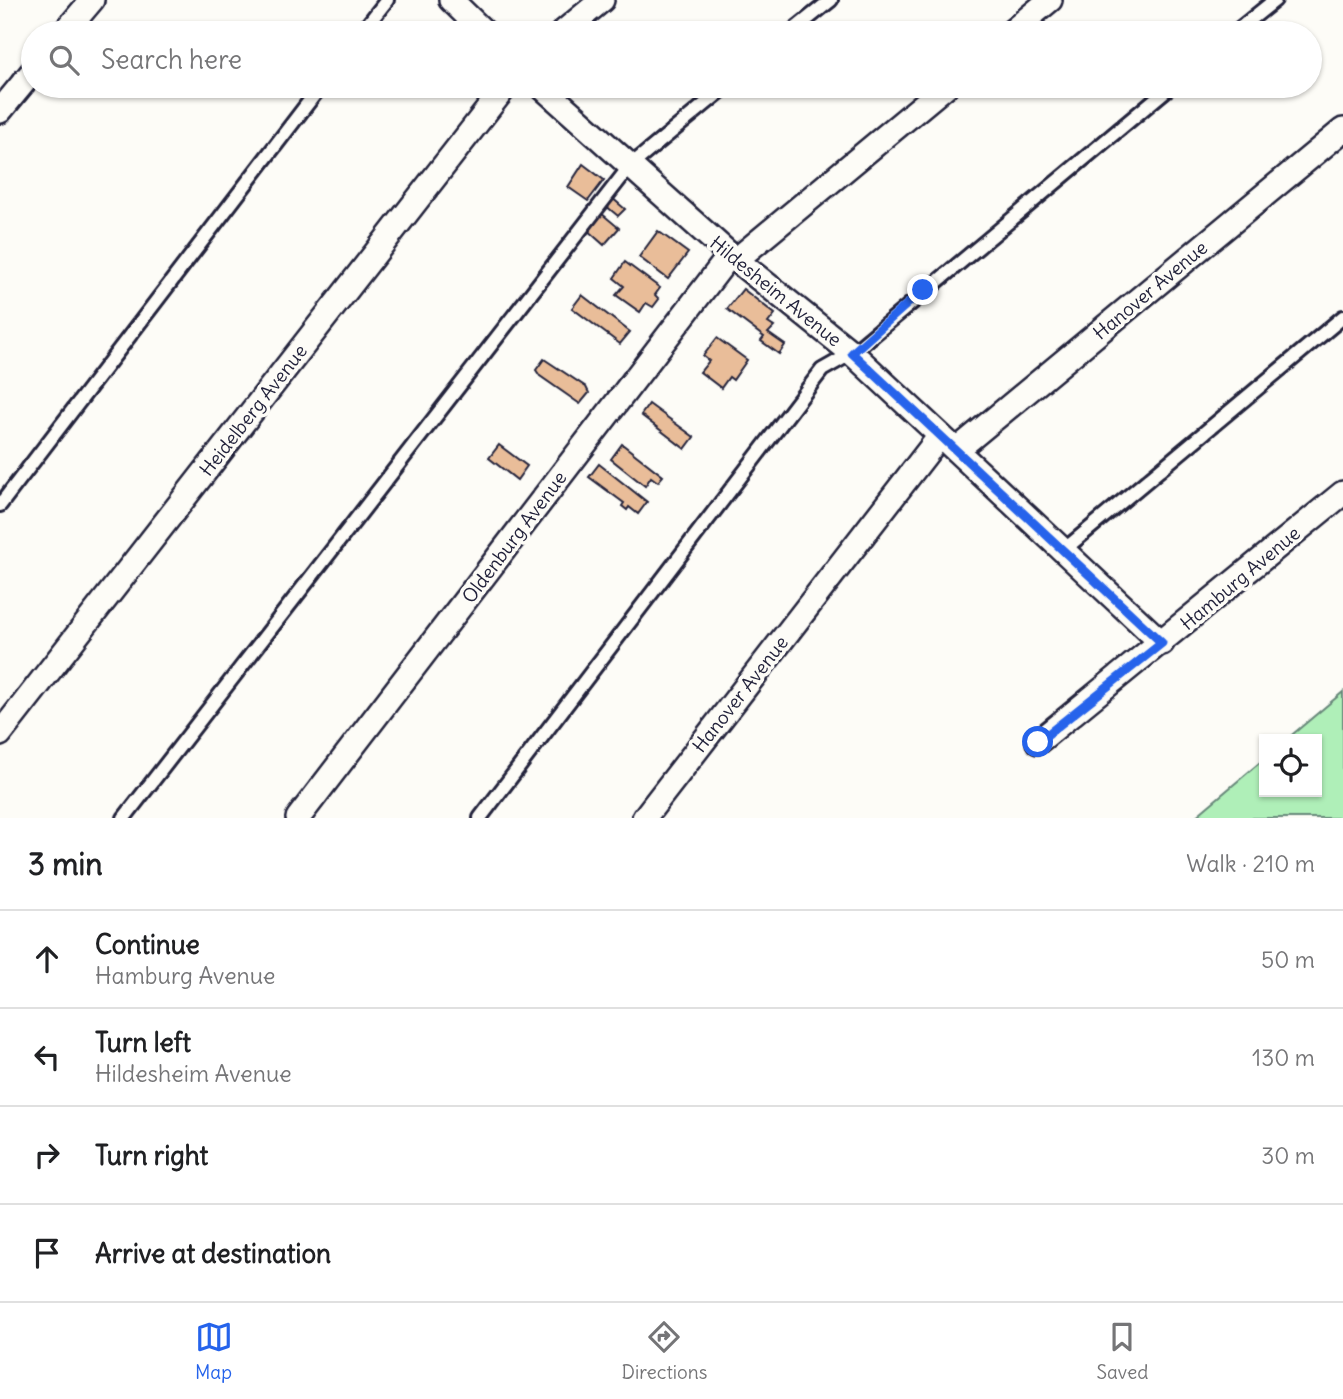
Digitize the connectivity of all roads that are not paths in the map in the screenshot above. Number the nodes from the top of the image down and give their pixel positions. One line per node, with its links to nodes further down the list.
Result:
1 (92, 0): 8 (street)
2 (387, 0): 9 (lane)
3 (451, 0): 10 (street)
4 (602, 0): 11 (street)
5 (831, 0): 12 (lane)
6 (1050, 0): 13 (street)
7 (1275, 0): 14 (lane)
8 (74, 21)
9 (370, 21)
10 (473, 21)
11 (577, 21)
12 (805, 21)
13 (1025, 21)
14 (1249, 21)
15 (21, 86): 22 (street)
16 (312, 98): 30 (lane)
17 (497, 98): 33 (street, Heidelberg Avenue)
18 (554, 98): 24 (street, Hildesheim Avenue)
19 (712, 98): 24 (lane)
20 (931, 98): 25 (street, Oldenburg Avenue)
21 (1157, 98): 27 (lane)
22 (0, 111)
23 (1343, 130): 28 (street, Hanover Avenue)
24 (630, 166): 25 (street, Hildesheim Avenue); 35 (lane)
25 (733, 258): 27 (street, Hildesheim Avenue); 36 (street, Oldenburg Avenue)
26 (1343, 317): 31 (lane)
27 (852, 353): 28 (street, Hildesheim Avenue); 37 (lane)
28 (949, 443): 31 (street, Hildesheim Avenue); 38 (street, Hanover Avenue)
29 (1343, 493): 32 (street, Hamburg Avenue)
30 (0, 505)
31 (1065, 549): 32 (street, Hildesheim Avenue)
32 (1162, 643): 34 (street, Hamburg Avenue)
33 (0, 734)
34 (1038, 742)
35 (124, 818)
36 (298, 818)
37 (480, 818)
38 (644, 818)

